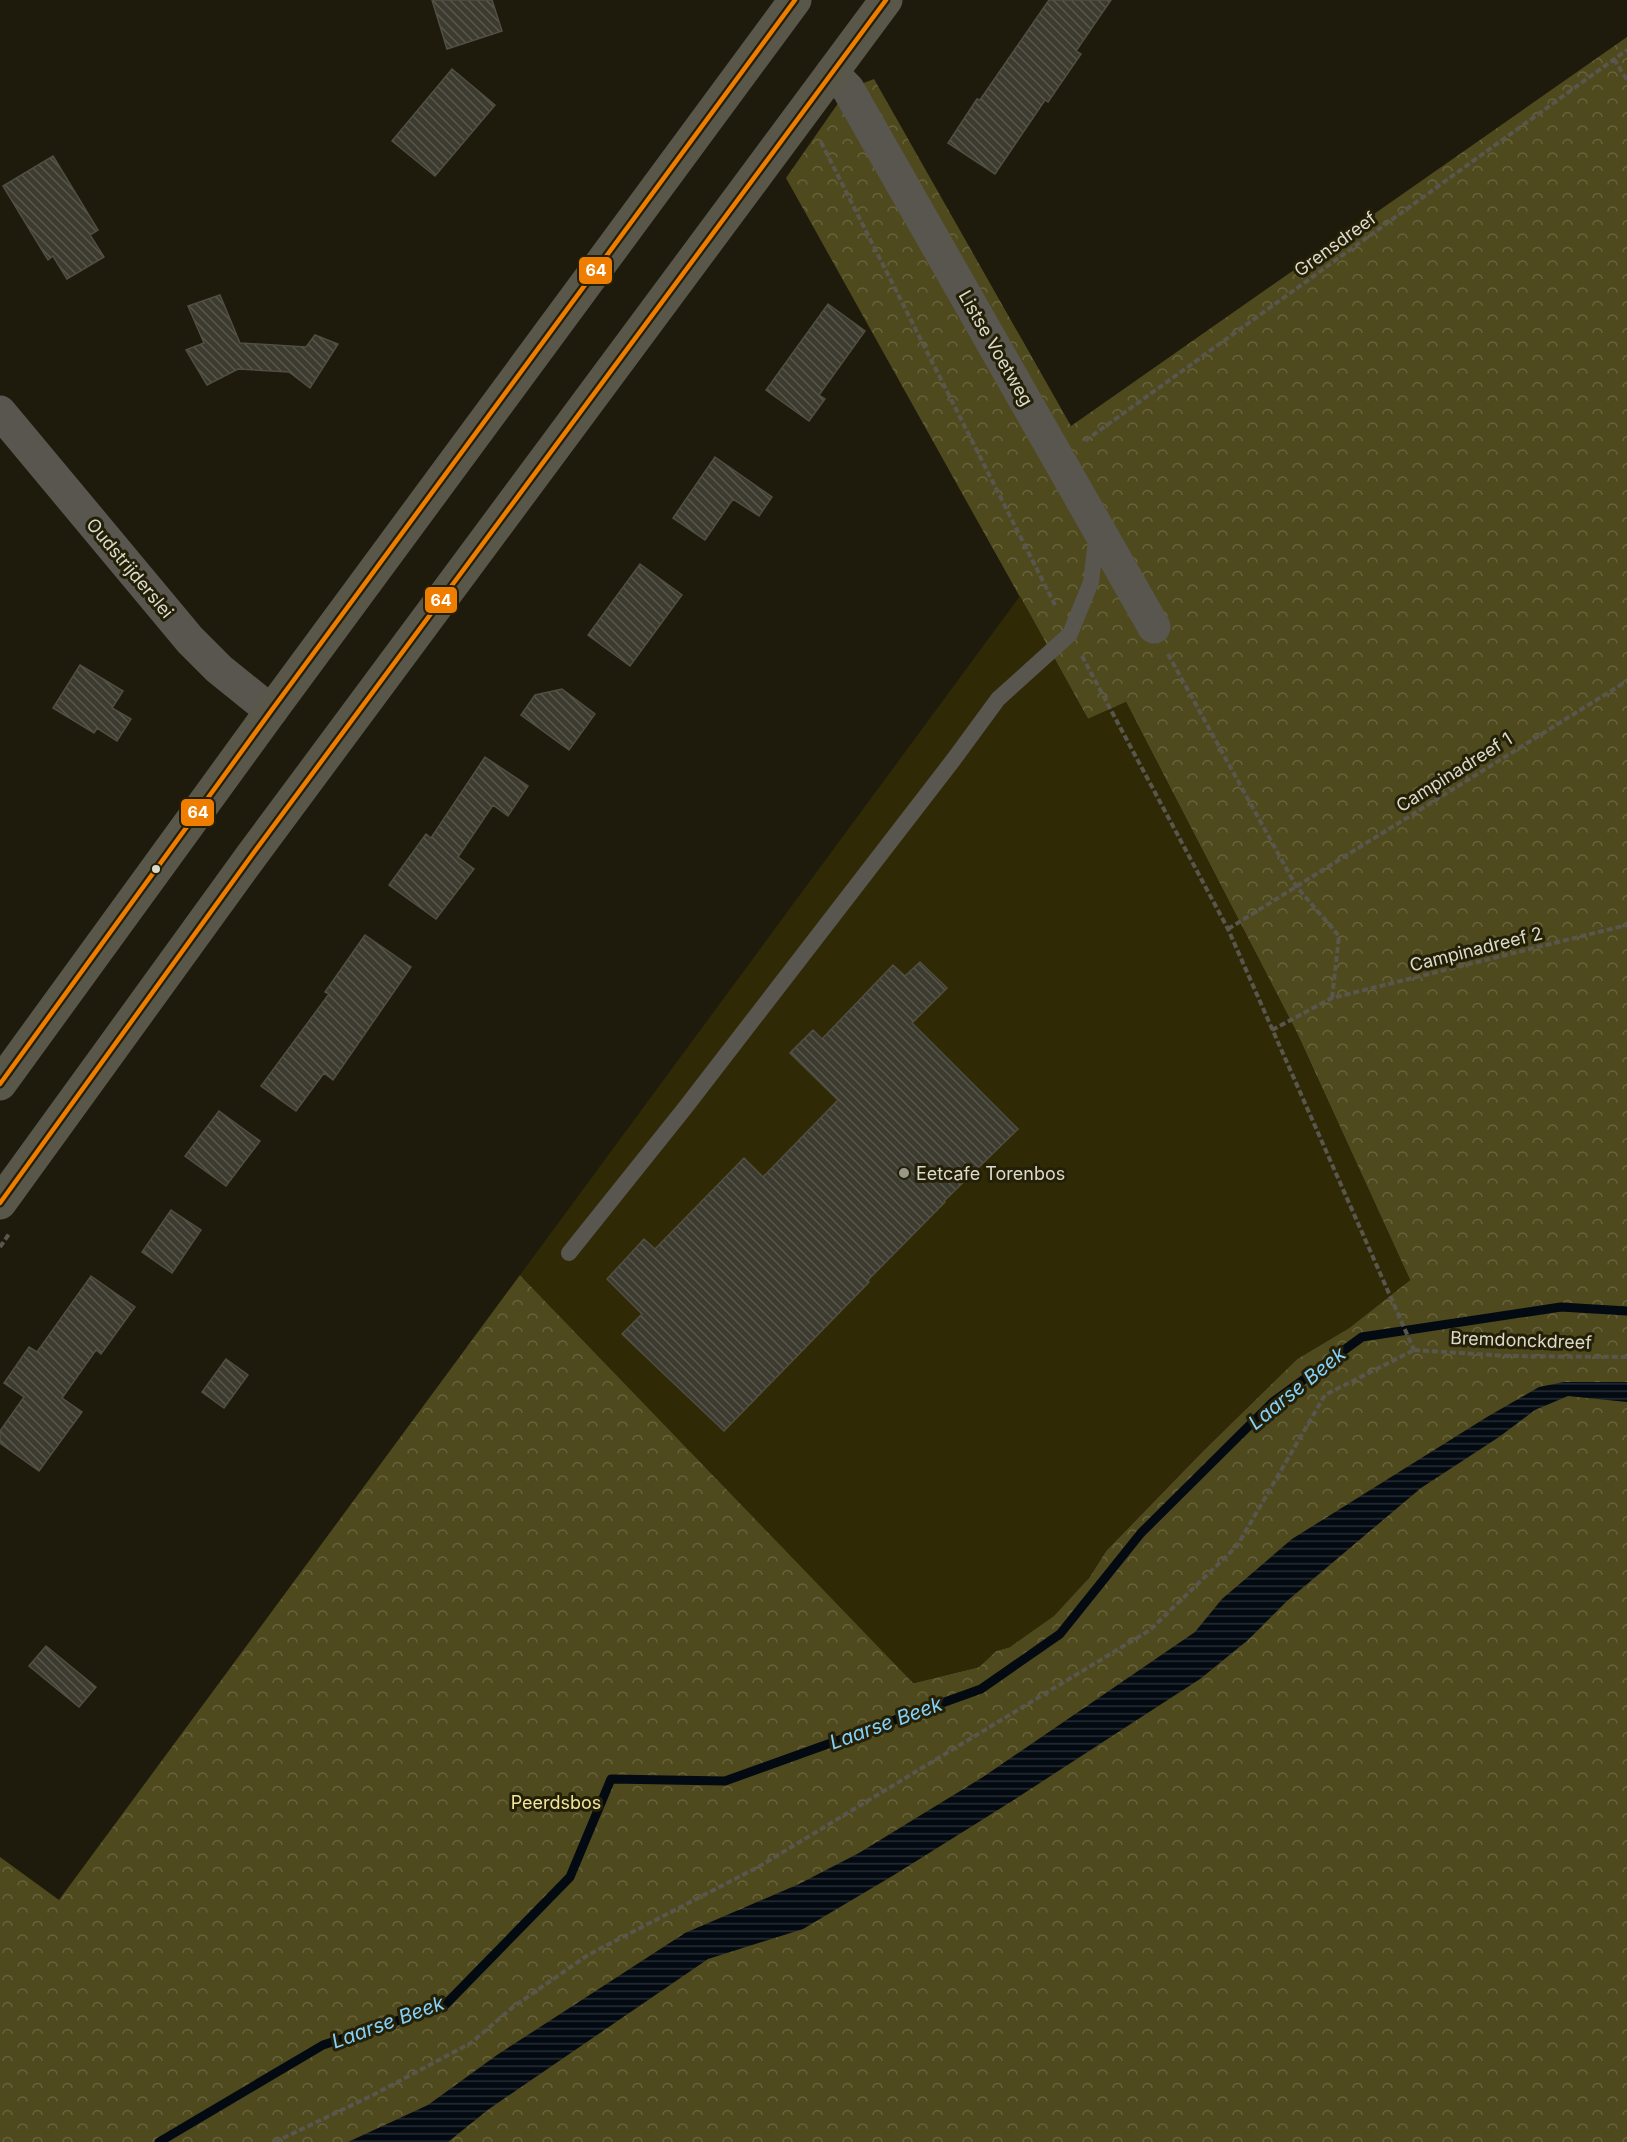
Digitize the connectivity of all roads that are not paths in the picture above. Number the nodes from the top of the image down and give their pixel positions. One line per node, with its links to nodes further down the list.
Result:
1 (795, 0): 7 (main road)
2 (886, 0): 3 (main road)
3 (832, 73): 5 (street, Listse Voetweg); 9 (main road)
4 (0, 412): 7 (street, Oudstrijderslei)
5 (1098, 529): 6 (street, Listse Voetweg); 10 (lane)
6 (1154, 627)
7 (271, 711): 8 (main road)
8 (0, 1084)
9 (0, 1203)
10 (569, 1253)

